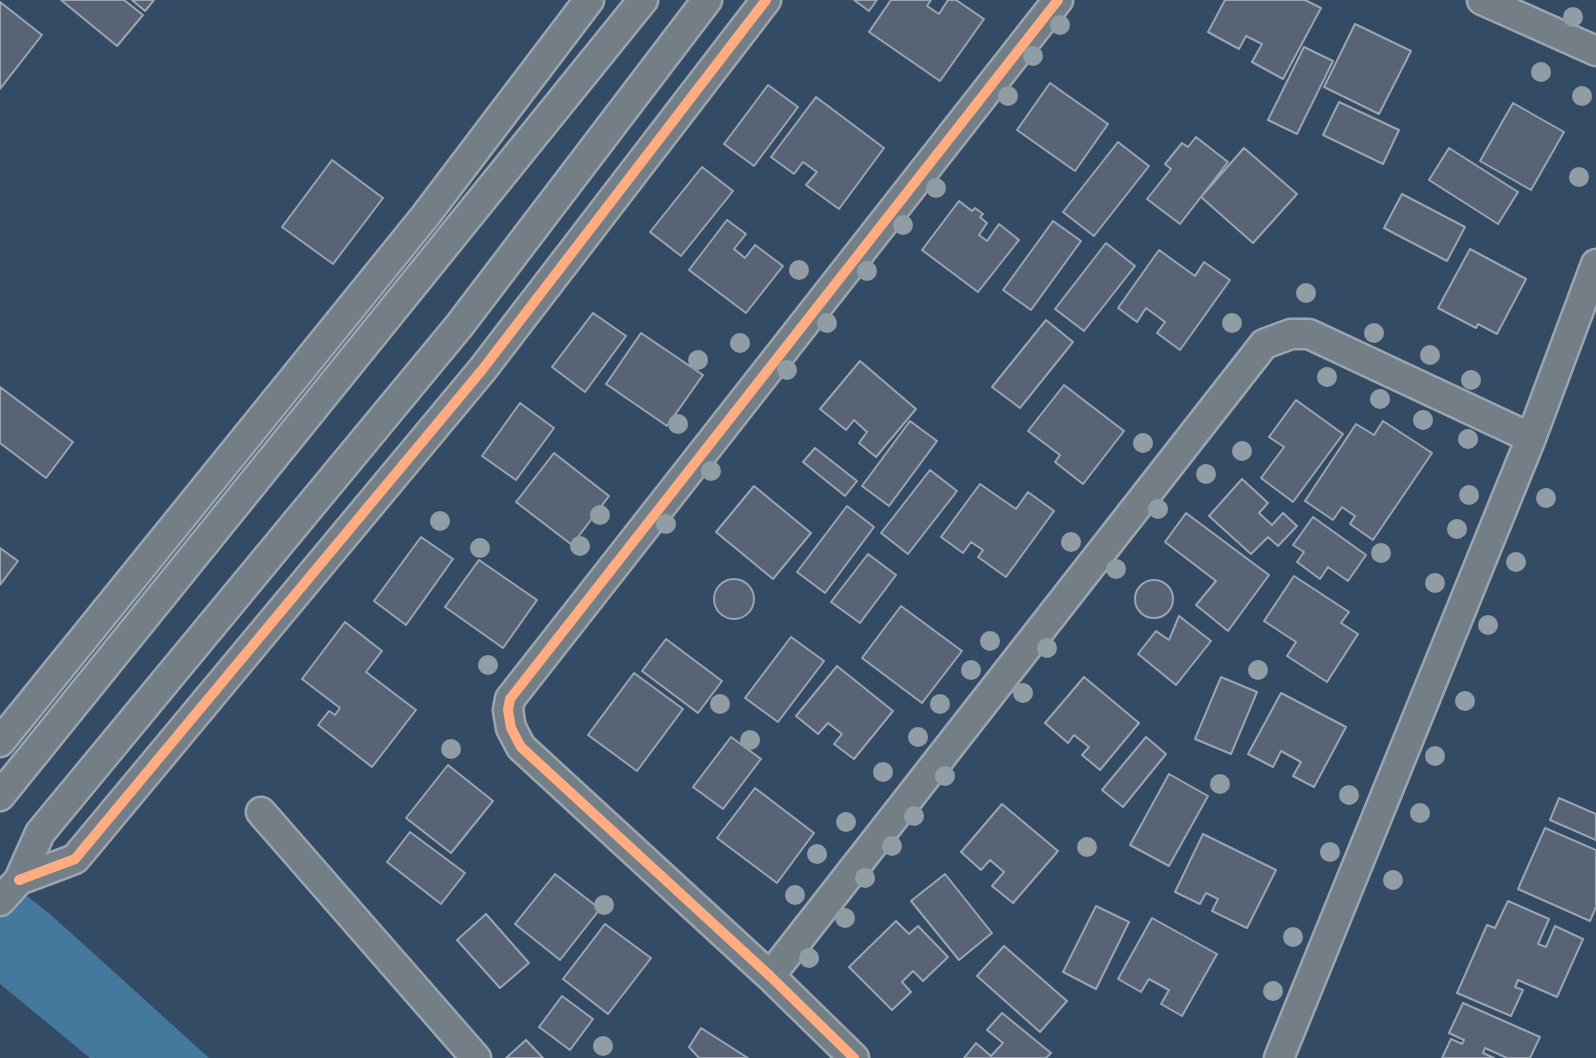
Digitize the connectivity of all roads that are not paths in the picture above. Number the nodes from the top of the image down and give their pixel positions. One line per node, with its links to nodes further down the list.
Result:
1 (589, 0): 10 (street)
2 (643, 0): 11 (street)
3 (707, 0): 13 (street)
4 (766, 0): 13 (street)
5 (1058, 0): 15 (street)
6 (1482, 0): 7 (street)
7 (1596, 51)
8 (1596, 264): 9 (street)
9 (1531, 438): 15 (street); 18 (street)
10 (0, 742)
11 (0, 796)
12 (261, 812): 16 (street)
13 (19, 880): 14 (street)
14 (0, 901)
15 (770, 976): 17 (street)
16 (475, 1058)
17 (854, 1058)
18 (1279, 1058)

